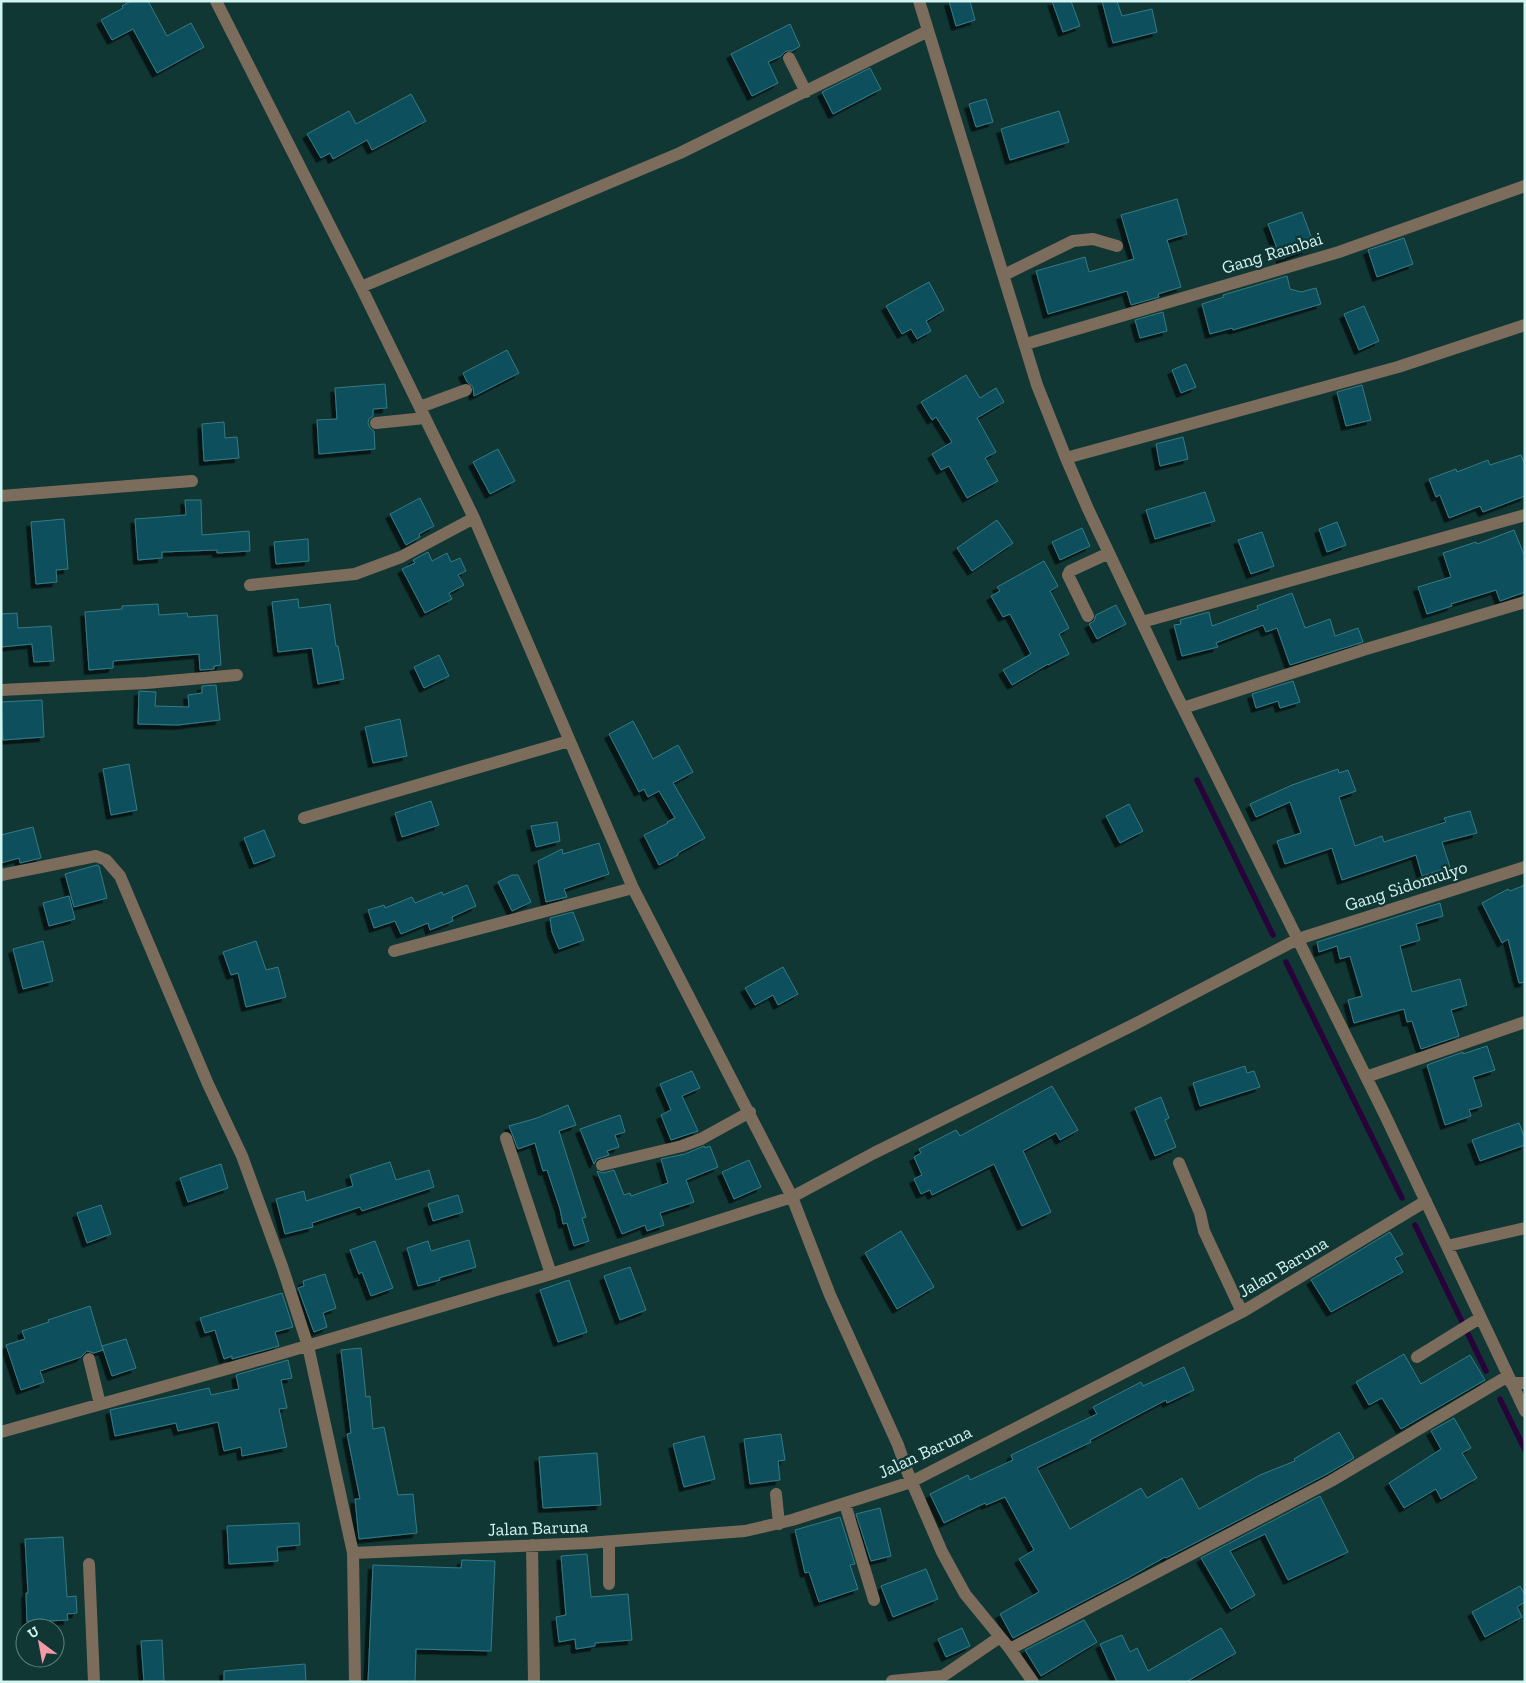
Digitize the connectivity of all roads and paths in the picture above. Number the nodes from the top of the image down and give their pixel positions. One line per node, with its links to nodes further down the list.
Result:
1 (216, 1): 9 (street)
2 (919, 1): 3 (street)
3 (928, 31): 5 (street); 8 (street)
4 (789, 58): 5 (street)
5 (806, 92): 9 (street)
6 (1525, 186): 11 (street, Gang Rambai)
7 (1117, 246): 8 (street)
8 (1004, 276): 11 (street)
9 (360, 287): 13 (street)
10 (1525, 325): 15 (street)
11 (1026, 344): 15 (street)
12 (466, 390): 13 (street)
13 (422, 413): 14 (street); 19 (street)
14 (376, 424)
15 (1066, 458): 20 (street)
16 (192, 481): 17 (street)
17 (1, 496)
18 (1525, 515): 24 (street)
19 (474, 518): 21 (street); 28 (street)
20 (1109, 553): 23 (street); 24 (street)
21 (250, 585)
22 (1525, 602): 27 (street)
23 (1088, 616)
24 (1142, 622): 27 (street)
25 (237, 675): 26 (street)
26 (1, 690)
27 (1183, 708): 33 (street)
28 (569, 742): 29 (street); 32 (street)
29 (304, 818)
30 (1525, 867): 33 (street, Gang Sidomulyo)
31 (1, 875): 48 (street)
32 (633, 888): 34 (street); 37 (street)
33 (1298, 939): 36 (street); 41 (street, Gang Sidomulyo)
34 (394, 951)
35 (1525, 1022): 36 (street)
36 (1366, 1077): 42 (street)
37 (750, 1112): 40 (street); 41 (street)
38 (506, 1138): 45 (street)
39 (1179, 1163): 46 (street)
40 (602, 1165)
41 (792, 1197): 45 (street, Gang Sidomulyo); 56 (street)
42 (1426, 1201): 44 (street); 46 (street, Jalan Baruna)
43 (1525, 1228): 44 (street)
44 (1447, 1246): 47 (street)
45 (551, 1274): 48 (street, Gang Sidomulyo)
46 (1242, 1312): 56 (street, Jalan Baruna)
47 (1475, 1322): 49 (street); 51 (street)
48 (308, 1346): 53 (street, Gang Sidomulyo); 62 (street)
49 (1417, 1358)
50 (88, 1359): 53 (street)
51 (1509, 1380): 52 (street); 54 (street); 67 (street)
52 (1525, 1383)
53 (100, 1404): 55 (street, Gang Sidomulyo)
54 (1525, 1411)
55 (1, 1432)
56 (911, 1482): 58 (street, Jalan Baruna); 66 (street)
57 (776, 1494): 59 (street)
58 (845, 1504): 59 (street, Jalan Baruna); 65 (street)
59 (779, 1524): 60 (street, Jalan Baruna)
60 (609, 1542): 61 (street, Jalan Baruna); 64 (street)
61 (532, 1545): 62 (street, Jalan Baruna); 71 (street)
62 (353, 1553): 70 (street)
63 (89, 1564): 69 (street)
64 (609, 1584)
65 (874, 1600)
66 (1000, 1637): 67 (street); 68 (street)
67 (1010, 1649): 72 (street)
68 (892, 1681)
69 (94, 1682)
70 (355, 1682)
71 (534, 1682)
72 (1033, 1682)

